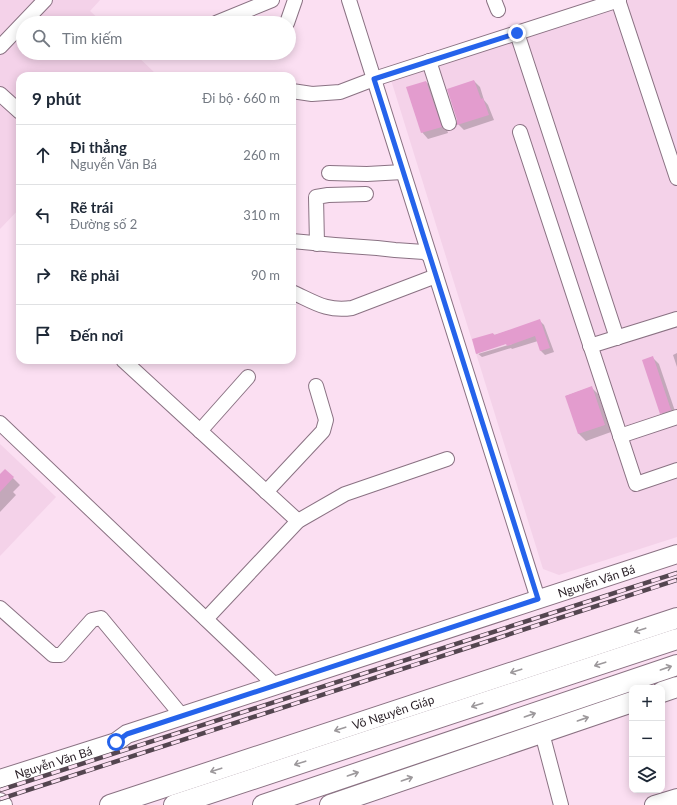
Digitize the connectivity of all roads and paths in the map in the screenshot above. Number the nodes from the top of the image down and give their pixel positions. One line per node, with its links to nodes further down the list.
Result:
1 (45, 0): 6 (street)
2 (272, 0): 7 (street)
3 (295, 0): 8 (street)
4 (349, 0): 13 (street)
5 (619, 0): 10 (street); 21 (street)
6 (30, 16)
7 (233, 16)
8 (290, 16)
9 (16, 30): 11 (street)
10 (517, 33): 12 (street); 29 (street)
11 (0, 47)
12 (429, 61): 13 (street); 17 (street)
13 (374, 79): 14 (street); 19 (street)
14 (296, 92)
15 (0, 94): 16 (street)
16 (16, 108)
17 (449, 123)
18 (520, 132): 30 (street)
19 (403, 172): 20 (street); 25 (street)
20 (329, 173)
21 (677, 178)
22 (366, 194): 24 (street)
23 (296, 241): 24 (street)
24 (317, 244): 25 (street)
25 (429, 255): 26 (street)
26 (436, 276): 27 (street); 43 (street)
27 (296, 294)
28 (677, 319): 29 (street)
29 (617, 338): 30 (street)
30 (590, 346): 37 (street)
31 (127, 364): 36 (street)
32 (248, 377): 36 (street)
33 (316, 386): 40 (street)
34 (677, 417): 37 (street)
35 (0, 423): 46 (street)
36 (200, 431): 40 (street)
37 (620, 436): 39 (street)
38 (447, 460): 41 (street)
39 (677, 470)
40 (266, 492): 41 (street)
41 (298, 521): 46 (street)
42 (677, 554): 43 (main road, Nguyễn Văn Bá)
43 (538, 599): 49 (main road, Nguyễn Văn Bá)
44 (0, 608): 53 (street)
45 (677, 618): 61 (highway, Võ Nguyên Giáp, one-way to 61)
46 (206, 619): 49 (street)
47 (677, 639): 62 (highway, Võ Nguyên Giáp, one-way to 62)
48 (677, 665): 63 (highway, one-way to 48)
49 (275, 685): 53 (main road, Nguyễn Văn Bá)
50 (677, 687): 51 (highway)
51 (665, 691)
52 (629, 703): 54 (highway, one-way to 52)
53 (182, 716): 55 (main road, Nguyễn Văn Bá)
54 (542, 733): 64 (highway, one-way to 54); 65 (street)
55 (127, 734): 56 (main road, Nguyễn Văn Bá); 57 (main road, Nguyễn Văn Bá)
56 (0, 768)
57 (0, 779)
58 (677, 798): 66 (main road)
59 (0, 802): 60 (main road)
60 (3, 805)
61 (110, 805)
62 (174, 805)
63 (263, 805)
64 (330, 805)
65 (561, 805)
66 (654, 805)

